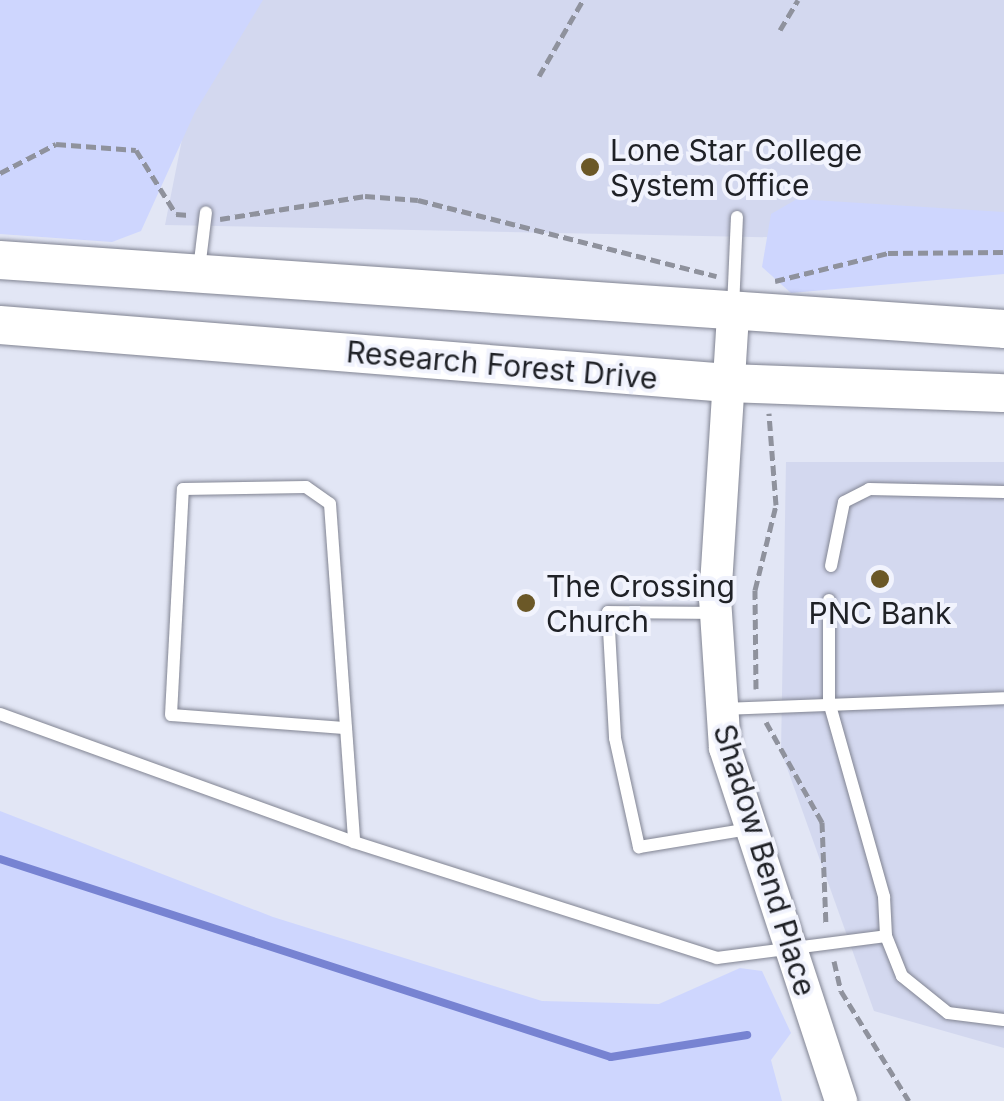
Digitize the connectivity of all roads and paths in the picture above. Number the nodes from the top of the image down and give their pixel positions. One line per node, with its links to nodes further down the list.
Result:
1 (583, 0): 4 (path)
2 (798, 0): 3 (path)
3 (780, 30)
4 (539, 76)
5 (0, 173): 6 (path)
6 (206, 214): 10 (lane); 11 (path)
7 (737, 218): 11 (lane)
8 (1004, 252): 11 (path)
9 (0, 260): 10 (main road)
10 (198, 275): 11 (main road)
11 (752, 298): 13 (main road); 14 (street, Shadow Bend Place)
12 (0, 325): 14 (main road, Research Forest Drive)
13 (1004, 329)
14 (728, 383): 15 (main road, Research Forest Drive); 20 (street, Shadow Bend Place)
15 (766, 385): 16 (main road, Research Forest Drive); 23 (path)
16 (1004, 394)
17 (1004, 492): 18 (lane)
18 (831, 566)
19 (830, 600): 22 (lane)
20 (715, 613): 24 (street, Shadow Bend Place); 27 (lane)
21 (1004, 698): 22 (lane)
22 (828, 702): 23 (lane); 29 (lane)
23 (757, 708): 24 (lane); 30 (path)
24 (720, 709): 27 (street, Shadow Bend Place)
25 (0, 714): 28 (lane)
26 (344, 728): 26 (lane); 28 (lane)
27 (749, 830): 31 (street, Shadow Bend Place)
28 (354, 842): 31 (lane)
29 (886, 936): 30 (lane); 32 (lane)
30 (829, 940): 31 (lane); 34 (path)
31 (790, 952): 33 (street, Shadow Bend Place)
32 (1004, 1020)
33 (841, 1101)
34 (910, 1101)

